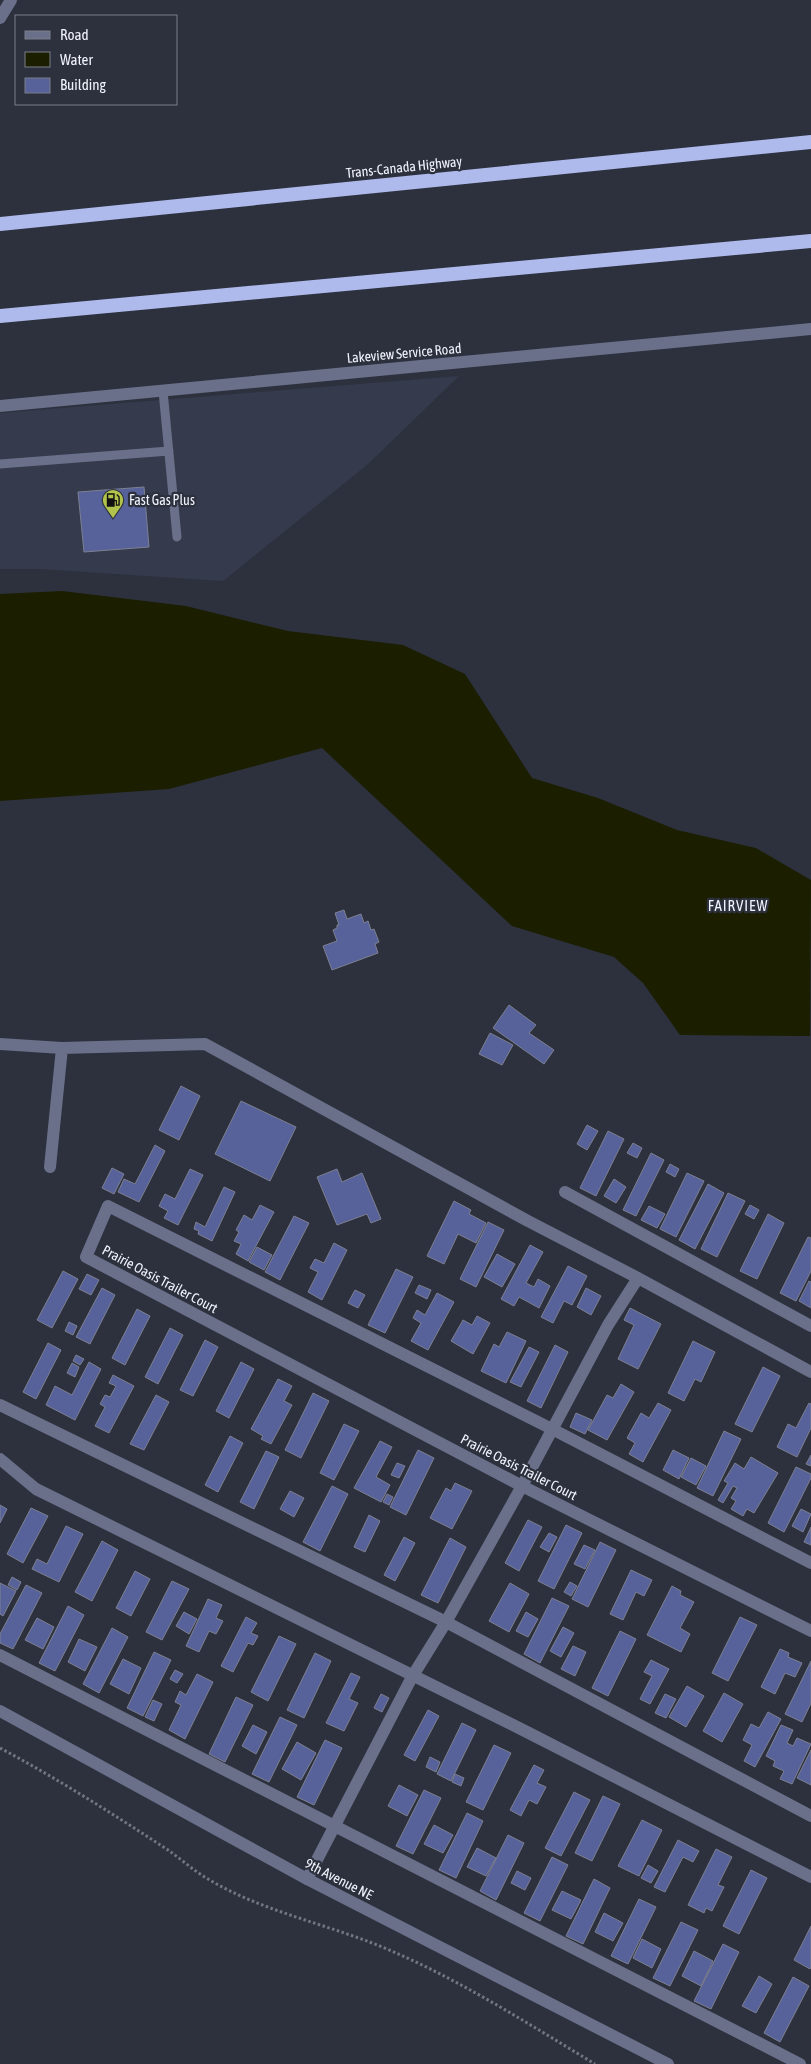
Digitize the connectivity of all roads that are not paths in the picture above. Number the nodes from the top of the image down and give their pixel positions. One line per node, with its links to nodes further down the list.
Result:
1 (12, 0): 2 (street)
2 (0, 18)
3 (811, 142): 4 (highway, Trans-Canada Highway)
4 (0, 224)
5 (811, 241): 6 (highway)
6 (0, 316)
7 (811, 329): 8 (street, Lakeview Service Road)
8 (163, 391): 9 (street, Lakeview Service Road); 10 (lane)
9 (0, 406)
10 (169, 451): 11 (lane); 12 (lane)
11 (0, 464)
12 (177, 537)
13 (0, 1044): 14 (street)
14 (62, 1048): 15 (street); 17 (street)
15 (50, 1167)
16 (566, 1192): 18 (street)
17 (638, 1278): 19 (street); 21 (street)
18 (811, 1326)
19 (811, 1372)
20 (0, 1405): 25 (street)
21 (552, 1429): 23 (street); 23 (street, Prairie Oasis Trailer Court); 24 (street, Prairie Oasis Trailer Court)
22 (0, 1459): 28 (street)
23 (522, 1486): 25 (street); 26 (street, Prairie Oasis Trailer Court)
24 (811, 1563)
25 (446, 1622): 28 (street); 30 (street)
26 (811, 1631)
27 (0, 1655): 31 (street)
28 (412, 1677): 31 (street); 32 (street)
29 (0, 1711): 33 (street, 9th Avenue NE)
30 (811, 1816)
31 (334, 1825): 33 (street); 35 (street)
32 (811, 1877)
33 (307, 1879): 34 (street, 9th Avenue NE)
34 (668, 2064)
35 (800, 2064)

